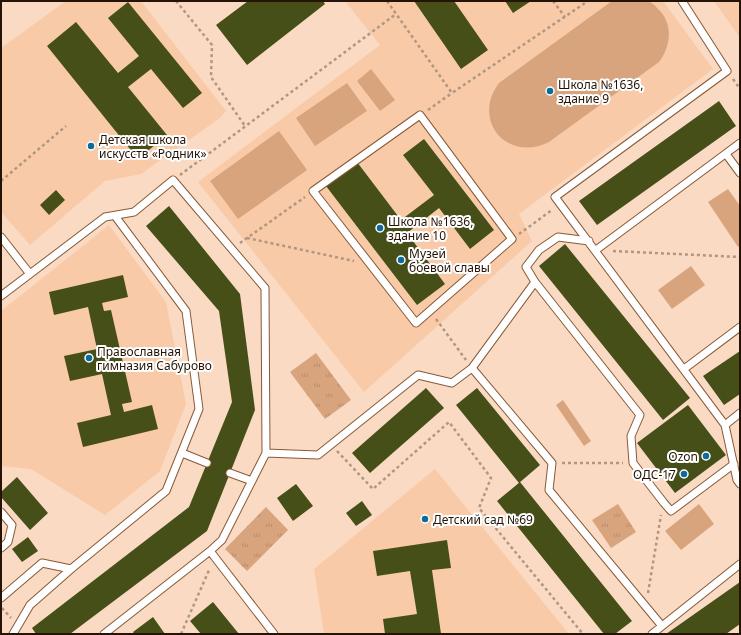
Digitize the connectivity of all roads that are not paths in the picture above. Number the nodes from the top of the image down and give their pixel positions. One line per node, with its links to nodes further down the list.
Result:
1 (682, 1): 7 (lane)
2 (740, 143): 3 (lane)
3 (726, 154): 4 (lane); 8 (lane)
4 (740, 173)
5 (115, 216): 9 (lane); 18 (lane); 19 (lane)
6 (1, 237): 9 (lane)
7 (589, 241): 8 (lane); 10 (lane)
8 (596, 250): 15 (lane)
9 (30, 274): 11 (lane)
10 (536, 282): 14 (lane); 21 (lane)
11 (1, 296)
12 (430, 312): 12 (lane)
13 (740, 328): 15 (lane)
14 (472, 368): 19 (lane); 31 (lane)
15 (684, 369): 17 (lane)
16 (740, 413): 17 (lane)
17 (725, 425): 21 (lane)
18 (182, 453): 20 (lane); 29 (lane)
19 (266, 453): 23 (lane)
20 (207, 463)
21 (734, 464): 24 (lane)
22 (230, 473): 23 (lane)
23 (252, 482): 27 (lane)
24 (740, 484)
25 (1, 512): 26 (lane)
26 (1, 548)
27 (210, 551): 33 (lane); 34 (lane)
28 (740, 564): 31 (lane)
29 (71, 569): 30 (lane); 32 (lane)
30 (1, 598)
31 (662, 626): 35 (lane)
32 (13, 634)
33 (104, 634)
34 (274, 634)
35 (652, 634)

